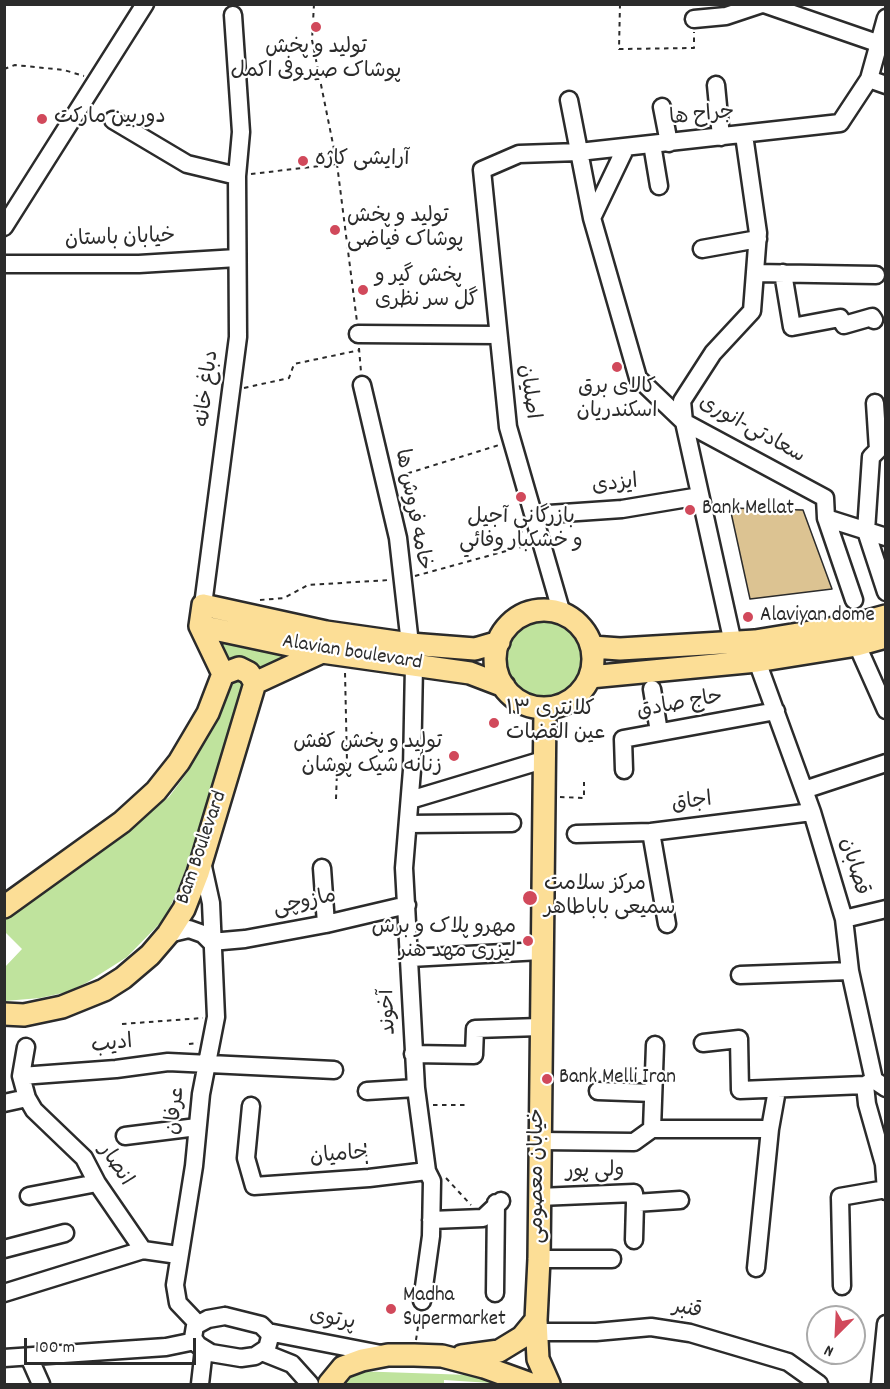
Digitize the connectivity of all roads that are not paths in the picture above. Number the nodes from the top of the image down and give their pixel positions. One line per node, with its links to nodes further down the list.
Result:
1 (145, 4): 22 (street)
2 (763, 4): 5 (street); 6 (street)
3 (233, 15): 19 (street, دباغ خانه)
4 (885, 18): 6 (street, جراح ها)
5 (694, 19)
6 (877, 43): 7 (street, جراح ها)
7 (869, 79): 9 (street); 13 (street, جراح ها)
8 (716, 85): 14 (street)
9 (885, 85)
10 (569, 100): 17 (street, سعادتی-انوری)
11 (662, 107): 15 (street)
12 (113, 120): 19 (street)
13 (744, 135): 14 (street, جراح ها); 23 (street)
14 (721, 137): 15 (street, جراح ها)
15 (660, 143): 16 (street, جراح ها); 20 (street)
16 (627, 147): 17 (street, جراح ها); 21 (street)
17 (579, 152): 18 (street, جراح ها); 21 (street, سعادتی-انوری)
18 (482, 170): 31 (street, اصلیان)
19 (237, 176): 25 (street, دباغ خانه)
20 (659, 186)
21 (592, 218): 35 (street, سعادتی-انوری)
22 (4, 227)
23 (758, 239): 24 (street); 27 (street)
24 (702, 249)
25 (237, 258): 26 (street, خیابان باستان); 44 (street, دباغ خانه)
26 (4, 264)
27 (755, 273): 28 (street); 35 (street)
28 (783, 273): 29 (street); 30 (street)
29 (876, 275)
30 (874, 320)
31 (497, 334): 32 (street); 37 (street, اصلیان)
32 (359, 342)
33 (362, 385): 50 (street, خامه فروش ها)
34 (875, 403): 39 (street)
35 (684, 422): 36 (street); 38 (street, سعادتی-انوری)
36 (700, 496): 37 (street, ایزدی); 49 (street)
37 (534, 515): 43 (street, اصلیان)
38 (826, 519): 39 (street); 42 (street)
39 (866, 531): 40 (street); 41 (street)
40 (885, 537)
41 (885, 592)
42 (854, 600)
43 (562, 614): 48 (main road); 51 (main road)
44 (202, 616): 50 (main road, Alavian boulevard); 52 (main road, Alavian boulevard); 55 (main road)
45 (885, 616): 47 (main road)
46 (885, 637): 47 (main road)
47 (851, 639): 49 (main road); 53 (main road); 60 (street)
48 (499, 642): 50 (main road, Alavian boulevard); 58 (main road)
49 (733, 643): 51 (main road)
50 (410, 644)
51 (592, 647): 56 (main road)
52 (322, 652): 54 (main road, Alavian boulevard); 57 (main road)
53 (757, 661): 56 (main road); 62 (street, قصابان)
54 (414, 665): 58 (main road, Alavian boulevard); 68 (street, آخوند)
55 (223, 674): 57 (main road); 77 (main road)
56 (590, 677): 61 (main road)
57 (255, 683): 74 (main road, Bam Boulevard)
58 (504, 686): 61 (main road)
59 (652, 689): 63 (street)
60 (885, 707)
61 (545, 709): 64 (main road, خیابان معصومی)
62 (776, 711): 63 (street, حاج صادق); 67 (street, قصابان)
63 (659, 732): 66 (street, حاج صادق)
64 (543, 760): 68 (street); 84 (main road, خیابان معصومی)
65 (885, 764): 67 (street)
66 (624, 770)
67 (804, 790): 69 (street, قصابان)
68 (410, 800): 71 (street, آخوند)
69 (812, 812): 72 (street, اجاق); 79 (street, قصابان)
70 (512, 823): 71 (street)
71 (408, 824): 76 (street, آخوند)
72 (651, 832): 73 (street, اجاق); 81 (street)
73 (576, 834)
74 (202, 862): 82 (main road, Bam Boulevard); 83 (street, عرفان)
75 (322, 868): 80 (street)
76 (407, 905): 80 (street, مازوچی); 85 (street, آخوند)
77 (4, 907)
78 (885, 909): 79 (street)
79 (844, 919): 86 (street, قصابان)
80 (326, 924): 83 (street, مازوچی)
81 (667, 924)
82 (168, 934): 83 (street); 88 (main road, Bam Boulevard)
83 (211, 942): 94 (street, عرفان)
84 (541, 951): 85 (street); 89 (main road, خیابان معصومی)
85 (410, 958): 93 (street, آخوند)
86 (850, 971): 87 (street); 97 (street, قصابان)
87 (740, 975)
88 (4, 1014)
89 (540, 1027): 93 (street); 110 (main road, خیابان معصومی)
90 (703, 1042): 99 (street)
91 (655, 1045): 102 (street)
92 (26, 1047): 96 (street, انصار)
93 (413, 1054): 98 (street, آخوند)
94 (207, 1065): 95 (street, ادیب); 96 (street, ادیب); 106 (street, عرفان)
95 (334, 1070)
96 (21, 1076): 103 (street, انصار)
97 (875, 1084): 99 (street); 113 (street, قصابان)
98 (416, 1088): 100 (street); 111 (street, آخوند)
99 (777, 1090): 108 (street)
100 (367, 1091)
101 (598, 1091): 102 (street)
102 (653, 1093): 107 (street)
103 (27, 1098): 104 (street); 112 (street, انصار)
104 (4, 1103)
105 (251, 1106): 111 (street, حامیان)
106 (197, 1126): 109 (street); 123 (street, عرفان)
107 (652, 1129): 108 (street); 110 (street)
108 (770, 1129): 126 (street)
109 (125, 1136)
110 (539, 1141): 115 (main road, خیابان معصومی)
111 (427, 1171): 118 (street, آخوند)
112 (97, 1183): 114 (street); 122 (street, انصار)
113 (885, 1190): 127 (street)
114 (29, 1196)
115 (539, 1197): 117 (street, ولی پور); 124 (main road, خیابان معصومی)
116 (680, 1200): 117 (street, ولی پور)
117 (635, 1203): 120 (street)
118 (431, 1220): 129 (street); 130 (street, آخوند)
119 (65, 1233): 121 (street)
120 (634, 1240)
121 (4, 1249)
122 (143, 1250): 123 (street); 128 (street)
123 (178, 1255): 134 (street, عرفان)
124 (539, 1259): 125 (street); 132 (main road, خیابان معصومی)
125 (612, 1259)
126 (756, 1268)
127 (842, 1286)
128 (4, 1293)
129 (495, 1293)
130 (422, 1301)
131 (885, 1324): 147 (street)
132 (536, 1326): 137 (main road); 145 (main road, خیابان معصومی); 146 (street, قنبر)
133 (268, 1332): 134 (street, پرتوی); 135 (street); 136 (street, پرتوی)
134 (199, 1338): 135 (street, پرتوی); 138 (street, پرتوی); 141 (street)
135 (262, 1352): 142 (street)
136 (388, 1355): 137 (main road); 143 (main road)
137 (442, 1356): 144 (main road)
138 (29, 1357): 139 (street, پرتوی); 140 (street)
139 (4, 1358)
140 (40, 1384)
141 (200, 1384)
142 (310, 1384)
143 (329, 1384)
144 (531, 1384)
145 (549, 1384)
146 (819, 1384)
147 (880, 1384)

